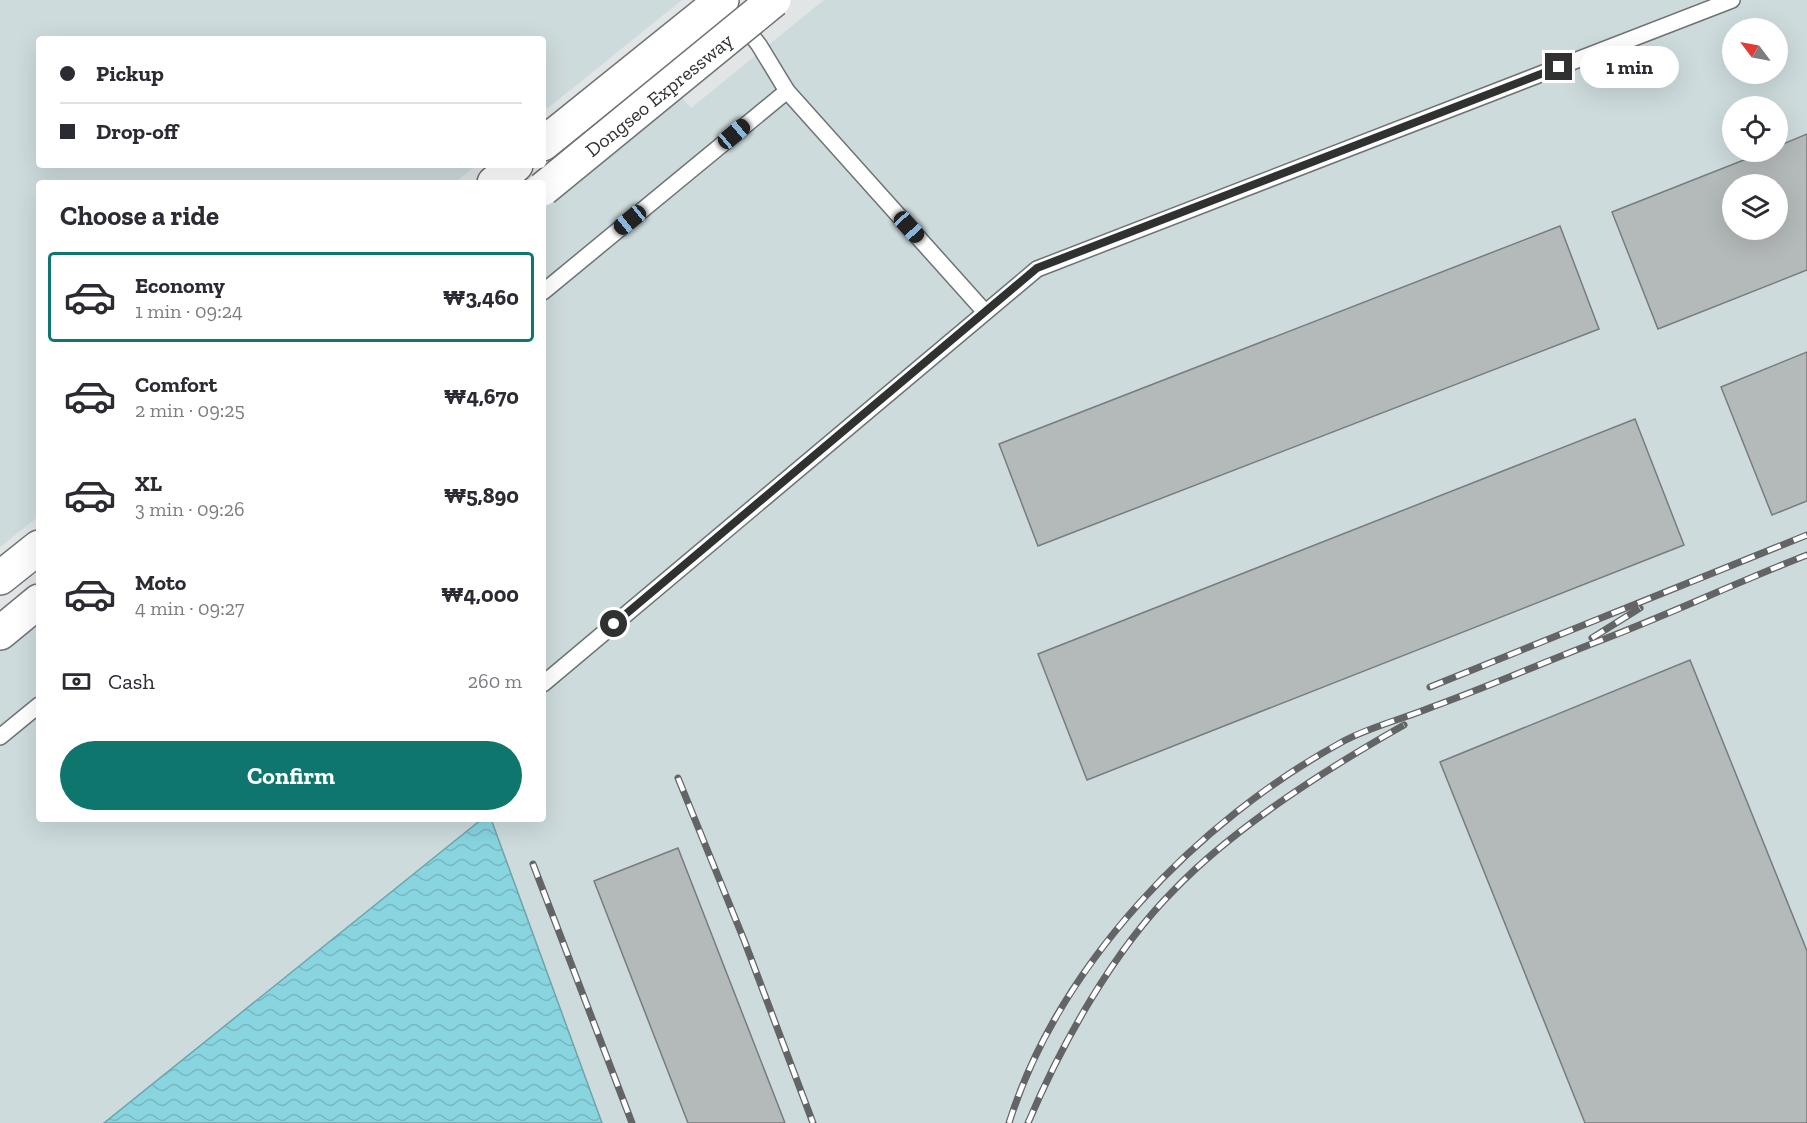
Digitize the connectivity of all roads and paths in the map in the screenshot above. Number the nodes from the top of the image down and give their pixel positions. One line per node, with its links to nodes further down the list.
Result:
1 (723, 0): 4 (lane); 5 (highway, Dongseo Expressway)
2 (774, 0): 8 (highway, Dongseo Expressway, bridge)
3 (1732, 0): 10 (lane)
4 (787, 91): 9 (lane); 10 (lane)
5 (546, 142)
6 (512, 168): 7 (highway)
7 (498, 180)
8 (546, 187)
9 (546, 290)
10 (986, 312): 15 (lane)
11 (36, 549): 12 (highway)
12 (0, 578)
13 (36, 603): 14 (highway)
14 (0, 633)
15 (546, 681)
16 (36, 707): 17 (lane)
17 (0, 737)

